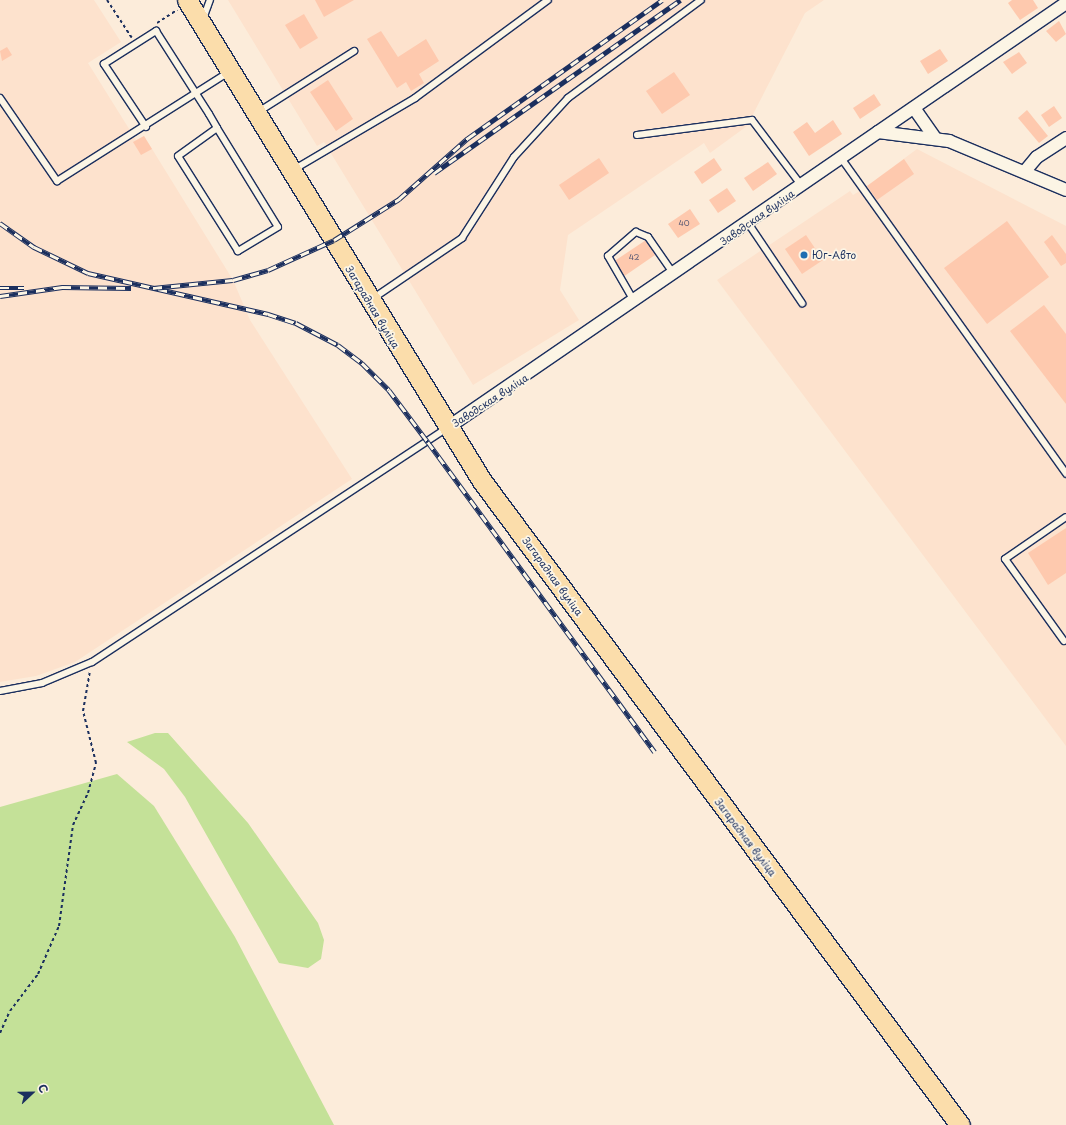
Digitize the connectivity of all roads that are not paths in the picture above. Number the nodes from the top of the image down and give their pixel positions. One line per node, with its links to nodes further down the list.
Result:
1 (187, 0): 6 (main road, Загарадная вуліца)
2 (210, 0): 6 (lane)
3 (548, 0): 21 (lane)
4 (701, 0): 26 (lane)
5 (1066, 4): 11 (street, Заводская вуліца)
6 (201, 23): 8 (main road, Загарадная вуліца)
7 (354, 51): 12 (lane)
8 (230, 71): 9 (lane); 12 (main road, Загарадная вуліца)
9 (196, 94): 13 (lane); 13 (lane); 14 (lane)
10 (0, 98): 13 (lane)
11 (914, 108): 15 (street, Заводская вуліца); 17 (street)
12 (257, 113): 21 (main road, Загарадная вуліца)
13 (146, 126)
14 (217, 128): 14 (lane)
15 (878, 132): 17 (street); 19 (street, Заводская вуліца)
16 (637, 135): 22 (lane)
17 (935, 138): 20 (street)
18 (1066, 138): 20 (street)
19 (841, 158): 22 (street, Заводская вуліца); 30 (lane)
20 (1026, 170): 23 (street)
21 (292, 171): 26 (main road, Загарадная вуліца)
22 (802, 186): 24 (street, Заводская вуліца)
23 (1066, 190)
24 (748, 223): 25 (street, Заводская вуліца); 28 (lane)
25 (674, 275): 27 (street, Заводская вуліца); 27 (lane)
26 (369, 301): 29 (main road, Загарадная вуліца)
27 (634, 302): 29 (street, Заводская вуліца)
28 (802, 303)
29 (447, 428): 33 (lane); 34 (main road, Загарадная вуліца)
30 (1066, 474)
31 (1066, 517): 32 (lane)
32 (1064, 641)
33 (0, 691)
34 (960, 1125)

